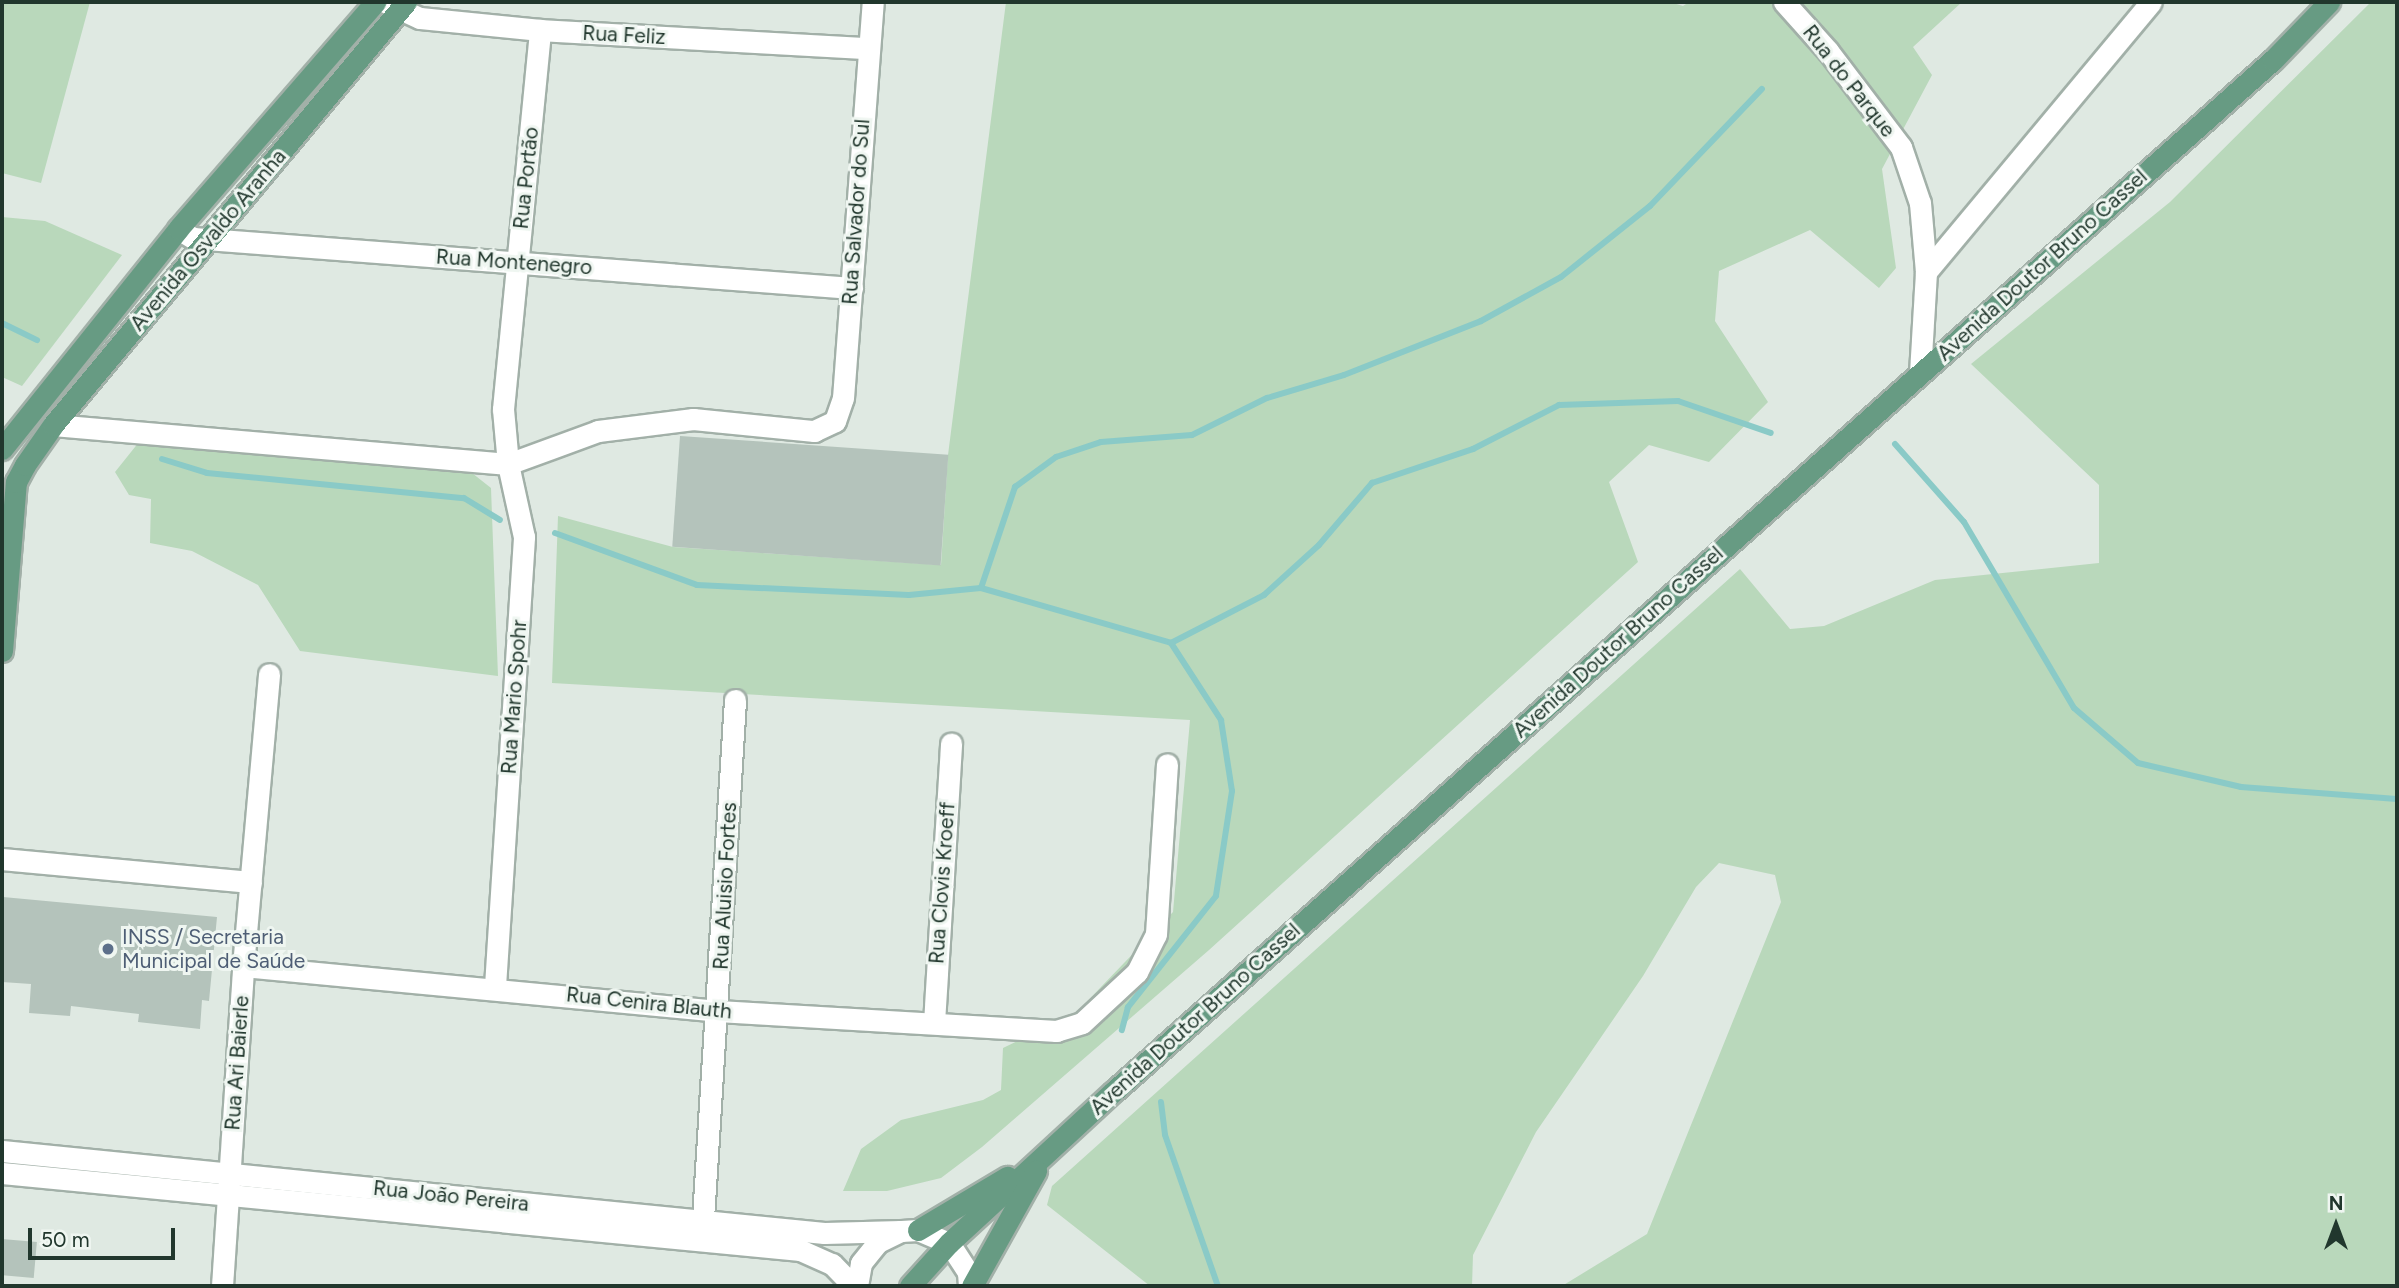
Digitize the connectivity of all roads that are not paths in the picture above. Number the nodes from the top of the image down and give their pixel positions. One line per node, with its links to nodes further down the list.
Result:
1 (375, 2): 9 (main road, Avenida Osvaldo Aranha)
2 (873, 2): 8 (street, Rua Salvador do Sul)
3 (1784, 2): 12 (street, Rua do Parque)
4 (2151, 2): 12 (street)
5 (2329, 2): 14 (main road, Avenida Doutor Bruno Cassel)
6 (397, 5): 7 (street, Rua Feliz); 10 (main road, Avenida Osvaldo Aranha)
7 (540, 30): 8 (street, Rua Feliz); 11 (street, Rua Portão)
8 (867, 48): 13 (street, Rua Salvador do Sul)
9 (178, 229): 10 (street, Rua Montenegro); 17 (main road, Avenida Osvaldo Aranha)
10 (210, 239): 11 (street, Rua Montenegro); 16 (main road, Avenida Osvaldo Aranha)
11 (517, 262): 13 (street, Rua Montenegro); 15 (street, Rua Portão)
12 (1926, 272): 14 (street, Rua do Parque)
13 (852, 288): 18 (street, Rua Salvador do Sul)
14 (1920, 373): 33 (main road, Avenida Doutor Bruno Cassel)
15 (503, 409): 18 (street, Rua Mario Spohr)
16 (53, 425): 18 (street); 19 (main road, Avenida Osvaldo Aranha)
17 (2, 449)
18 (508, 464): 29 (street, Rua Mario Spohr)
19 (9, 483): 20 (main road)
20 (7, 524): 21 (main road)
21 (2, 651)
22 (270, 674): 27 (street, Rua Ari Baierle)
23 (735, 700): 30 (street, Rua Aluisio Fortes)
24 (951, 744): 31 (street, Rua Clovis Kroeff)
25 (1167, 764): 31 (street, Rua Cenira Blauth)
26 (2, 859): 27 (street)
27 (251, 882): 28 (street, Rua Ari Baierle)
28 (243, 966): 29 (street, Rua Cenira Blauth); 35 (street, Rua Ari Baierle)
29 (495, 986): 30 (street, Rua Cenira Blauth)
30 (718, 1011): 31 (street, Rua Cenira Blauth); 36 (street, Rua Aluisio Fortes)
31 (934, 1023)
32 (2, 1151): 35 (street, Rua João Pereira)
33 (1045, 1154): 37 (main road); 38 (main road, Avenida Doutor Bruno Cassel); 42 (main road)
34 (2, 1172): 35 (street, Rua João Pereira)
35 (228, 1184): 36 (street, Rua João Pereira); 39 (street, Rua Ari Baierle)
36 (702, 1231): 37 (street, Rua João Pereira); 40 (street, Rua João Pereira)
37 (909, 1231): 38 (street); 40 (street)
38 (949, 1243): 41 (main road, Avenida Doutor Bruno Cassel); 42 (street)
39 (222, 1286)
40 (855, 1286)
41 (911, 1286)
42 (970, 1286)

